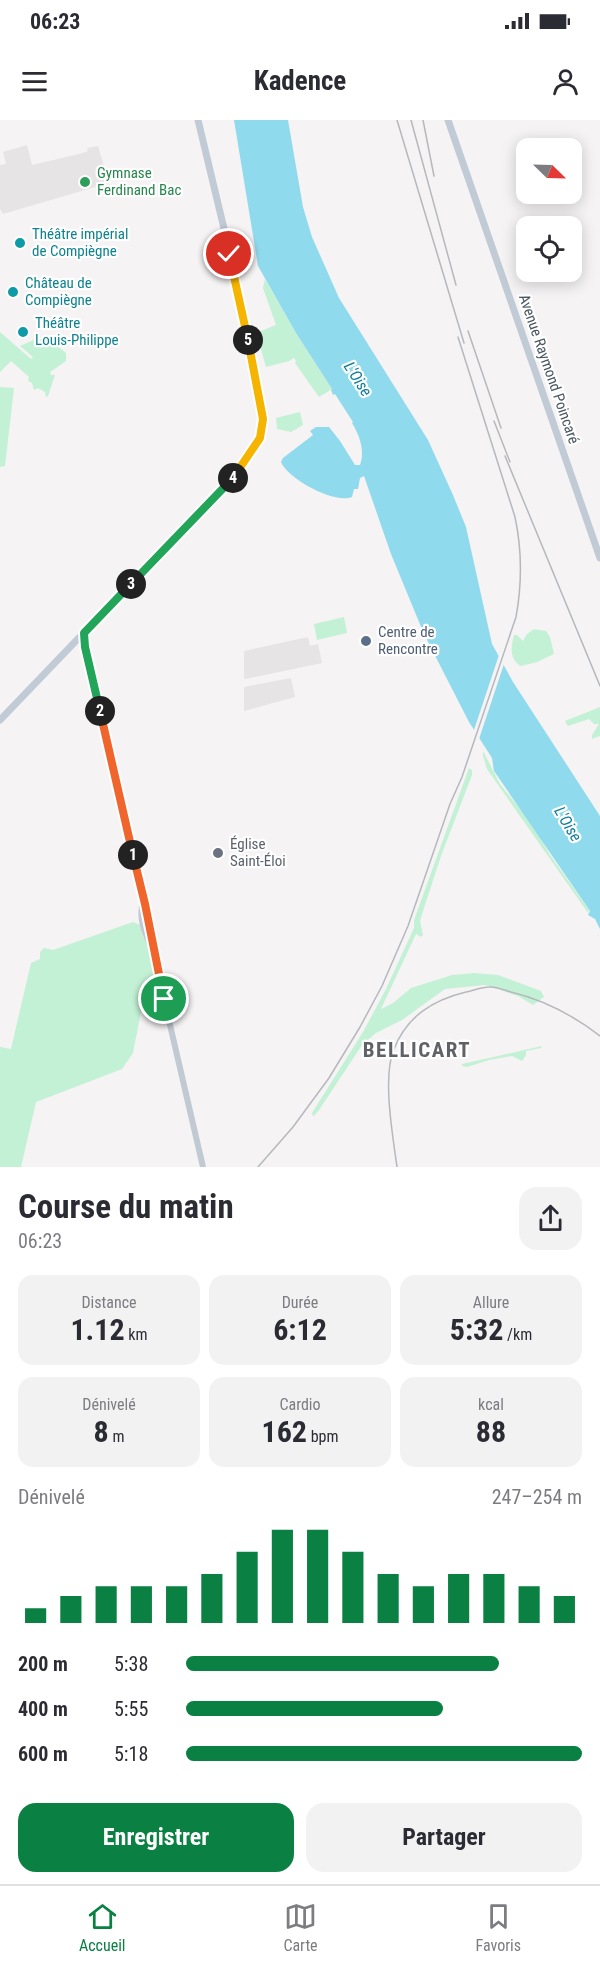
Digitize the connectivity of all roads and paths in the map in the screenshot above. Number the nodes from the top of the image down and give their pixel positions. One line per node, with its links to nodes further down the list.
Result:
1 (198, 120): 4 (main road)
2 (448, 120): 3 (main road, Avenue Raymond Poincaré)
3 (600, 558)
4 (84, 633): 5 (main road); 6 (street)
5 (0, 720)
6 (203, 1167)

